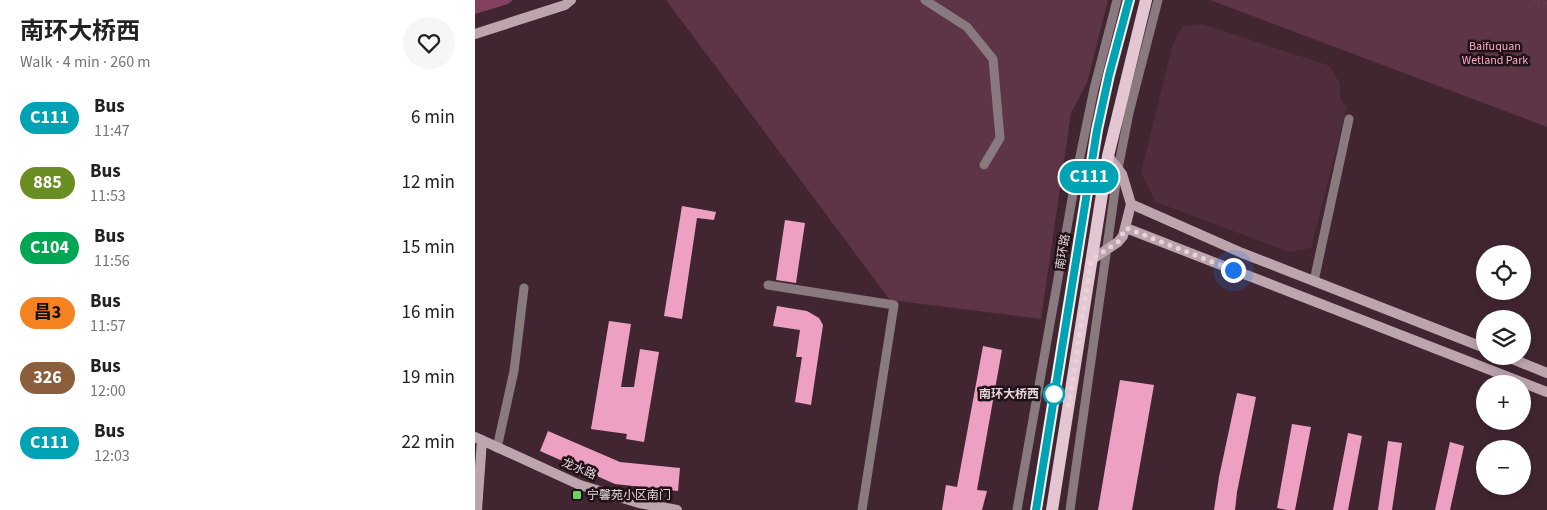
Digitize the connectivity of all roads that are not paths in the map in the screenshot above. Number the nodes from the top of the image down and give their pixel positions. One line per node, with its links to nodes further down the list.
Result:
1 (571, 0): 7 (main road)
2 (925, 0): 12 (street)
3 (1117, 0): 8 (street)
4 (1129, 0): 8 (main road, 南环路)
5 (1146, 0): 9 (main road)
6 (1158, 0): 9 (street)
7 (475, 34)
8 (1104, 74): 30 (street); 31 (main road, 南环路)
9 (1131, 80): 11 (main road); 13 (street)
10 (1349, 119): 18 (street)
11 (1107, 156): 13 (main road); 17 (main road)
12 (984, 165)
13 (1118, 169): 14 (main road); 16 (street)
14 (1131, 204): 15 (main road); 18 (main road)
15 (1126, 228): 16 (main road); 24 (main road)
16 (1106, 250): 17 (main road); 33 (street)
17 (1091, 260): 32 (main road)
18 (1314, 281): 21 (main road)
19 (767, 284): 29 (street)
20 (524, 288): 26 (street)
21 (1476, 344)
22 (1527, 365): 23 (main road)
23 (1547, 373)
24 (1547, 392)
25 (478, 439): 26 (main road, 龙水路); 27 (main road)
26 (497, 448): 28 (main road, 龙水路)
27 (477, 510)
28 (677, 510)
29 (862, 510)
30 (1017, 510)
31 (1036, 510)
32 (1052, 510)
33 (1070, 510)

